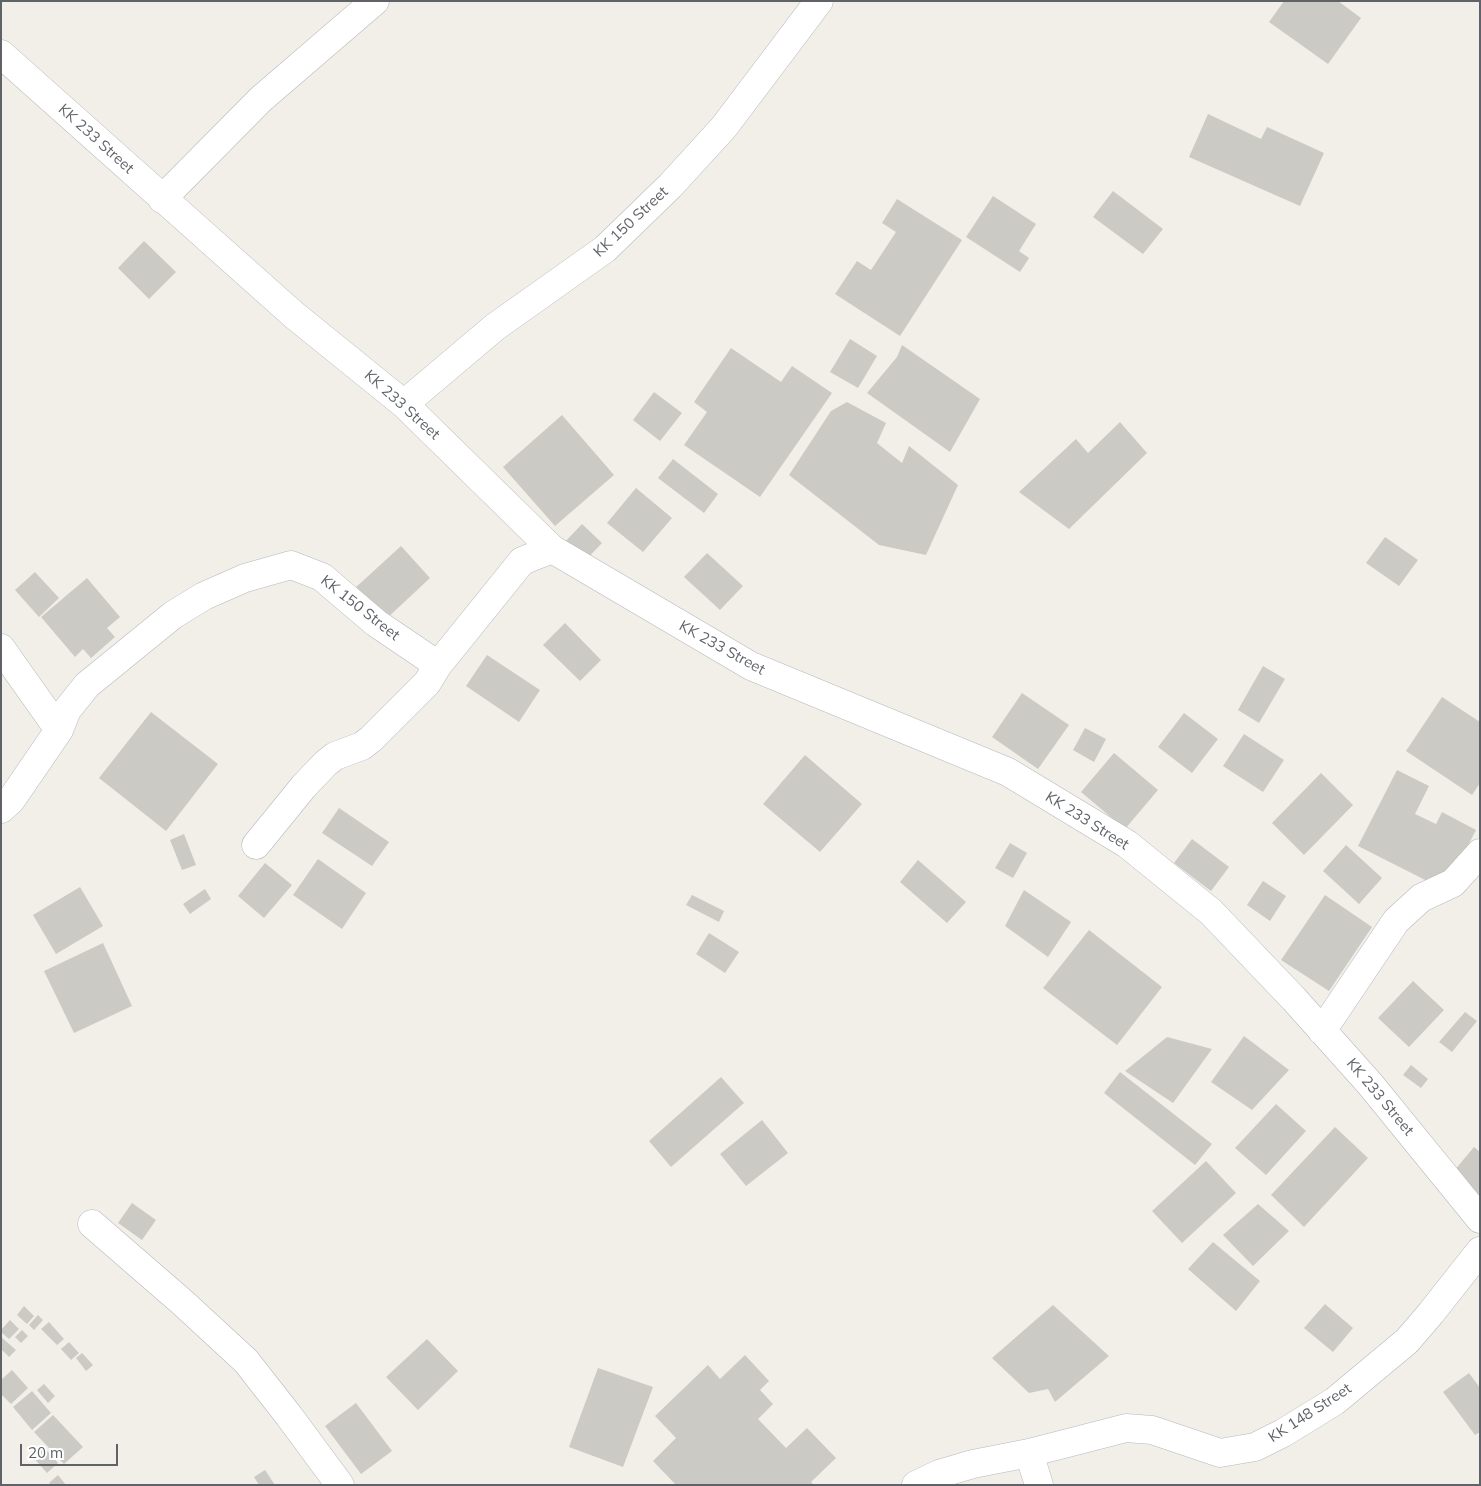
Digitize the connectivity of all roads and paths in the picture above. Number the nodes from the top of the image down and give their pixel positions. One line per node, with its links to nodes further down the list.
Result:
1 (374, 1): 4 (street)
2 (819, 1): 5 (street, KK 150 Street)
3 (1, 54): 4 (street, KK 233 Street)
4 (162, 199): 5 (street, KK 233 Street)
5 (404, 404): 6 (street, KK 233 Street)
6 (552, 548): 8 (street); 13 (street, KK 233 Street)
7 (1, 648): 9 (street)
8 (438, 666): 9 (street, KK 150 Street); 11 (street)
9 (59, 730): 10 (street, KK 150 Street)
10 (1, 809)
11 (256, 845)
12 (1480, 853): 13 (street)
13 (1322, 1030): 14 (street, KK 233 Street)
14 (1480, 1219)
15 (92, 1224): 18 (street)
16 (1480, 1251): 17 (street, KK 148 Street)
17 (1029, 1453): 19 (street, KK 148 Street); 20 (street)
18 (340, 1485)
19 (916, 1485)
20 (1039, 1485)

